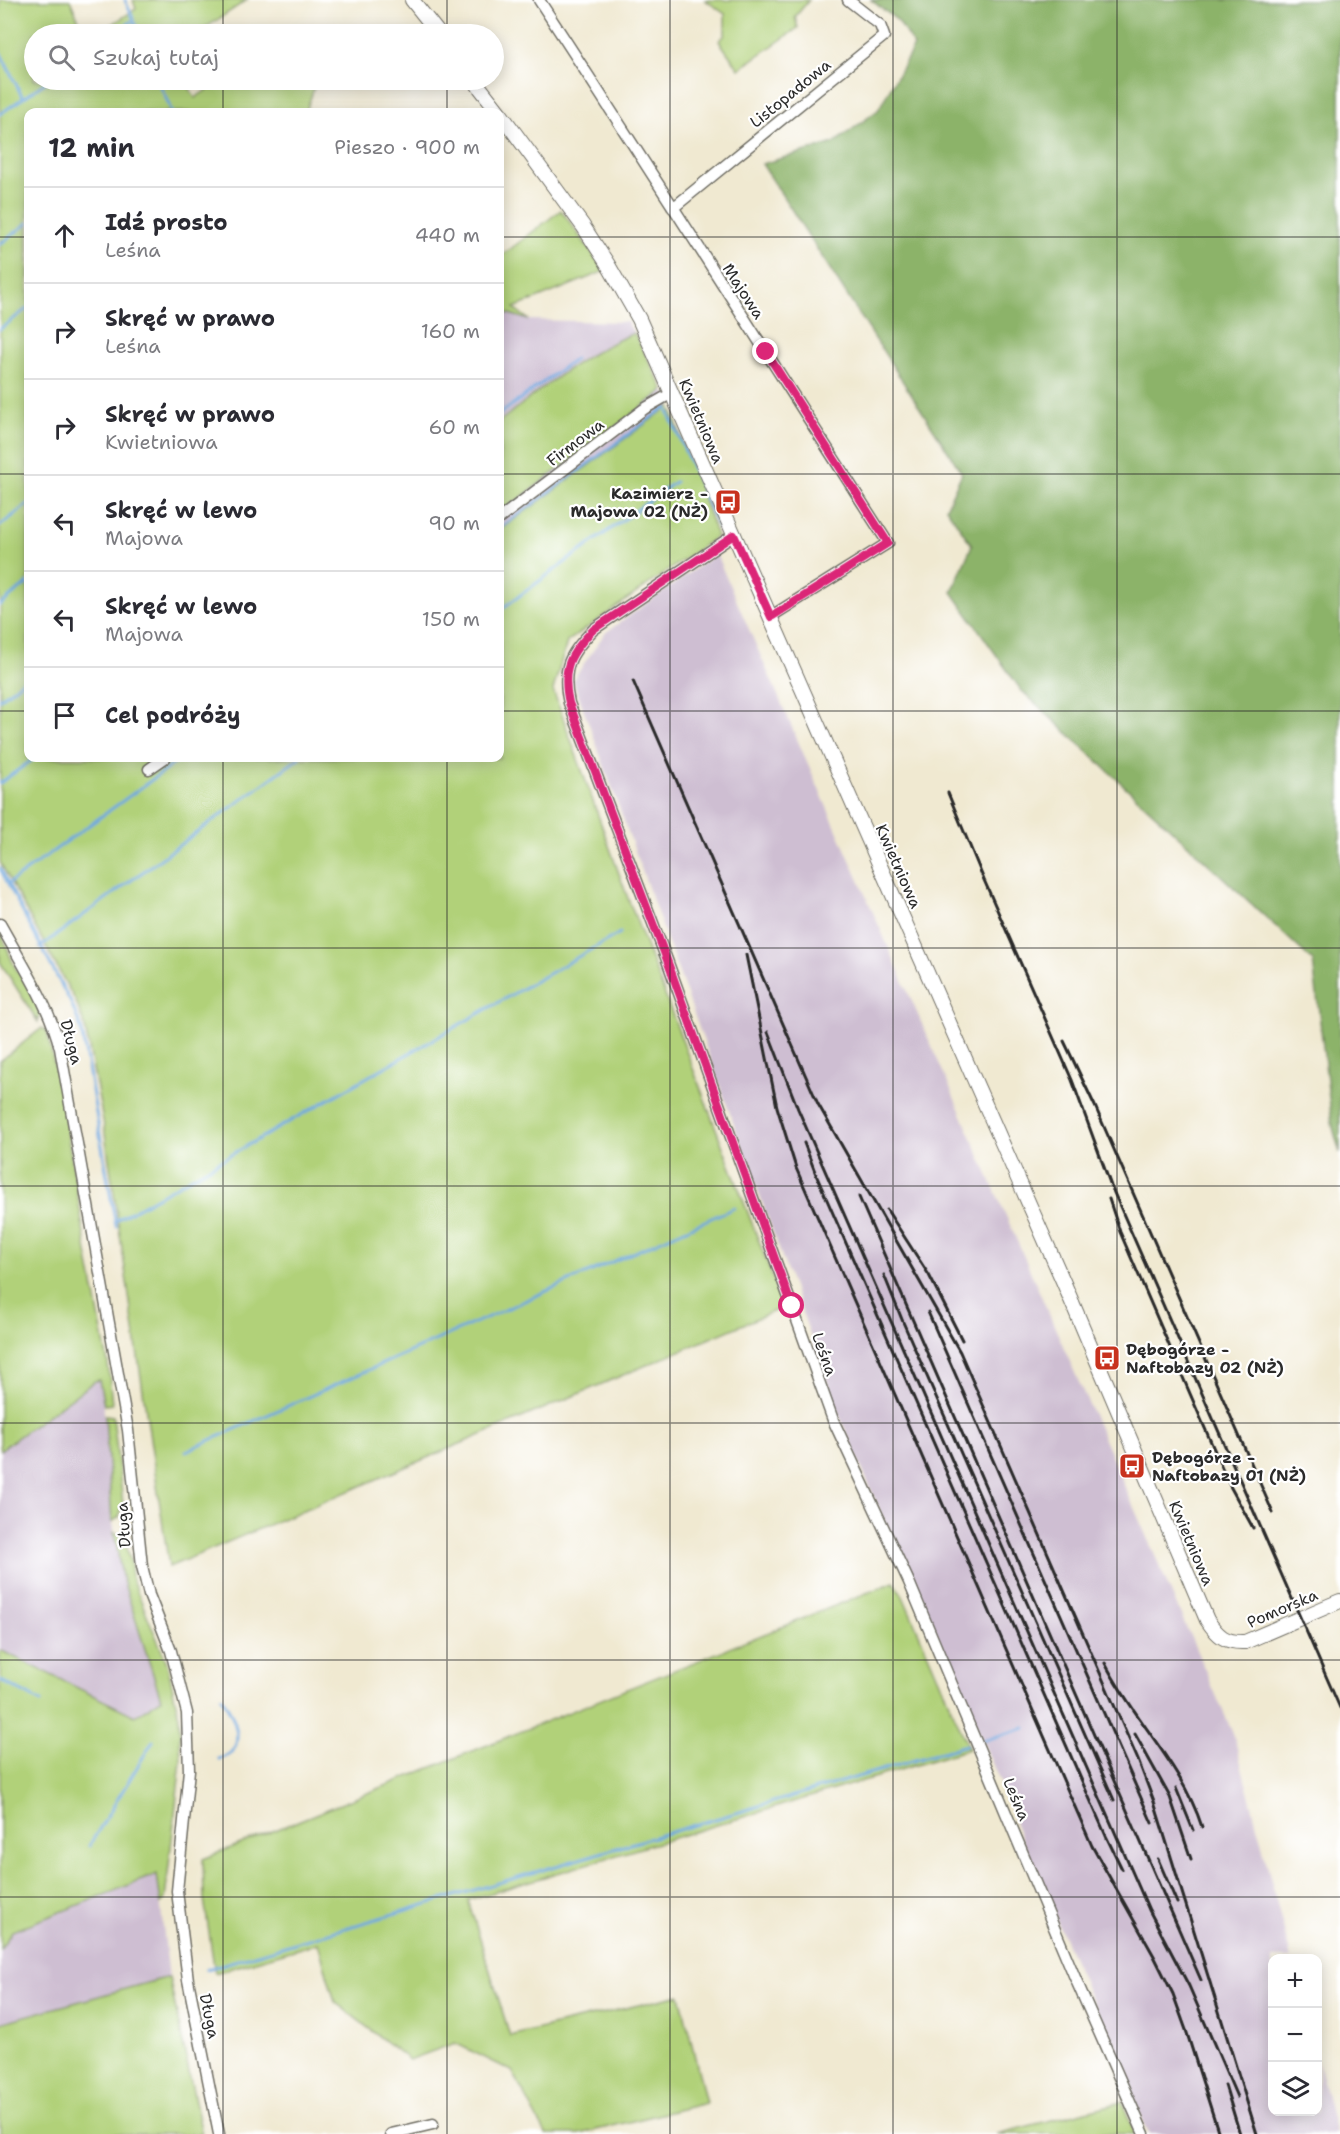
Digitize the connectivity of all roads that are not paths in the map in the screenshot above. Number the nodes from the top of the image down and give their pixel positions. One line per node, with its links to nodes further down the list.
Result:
1 (412, 0): 4 (street)
2 (539, 0): 8 (street, Majowa)
3 (848, 0): 8 (street, Listopadowa)
4 (431, 24)
5 (482, 90): 6 (street, Kwietniowa)
6 (495, 108)
7 (504, 120): 9 (street, Kwietniowa)
8 (673, 208): 12 (street, Majowa)
9 (672, 393): 10 (street, Firmowa); 11 (street, Kwietniowa)
10 (504, 515)
11 (734, 535): 12 (street, Kwietniowa); 21 (street, Leśna)
12 (771, 617): 17 (street, Kwietniowa)
13 (159, 762): 14 (street)
14 (149, 769)
15 (0, 924): 19 (street, Długa)
16 (1340, 1601): 17 (street, Pomorska)
17 (1237, 1642)
18 (433, 2124): 20 (street)
19 (219, 2134)
20 (391, 2134)
21 (1144, 2134)

